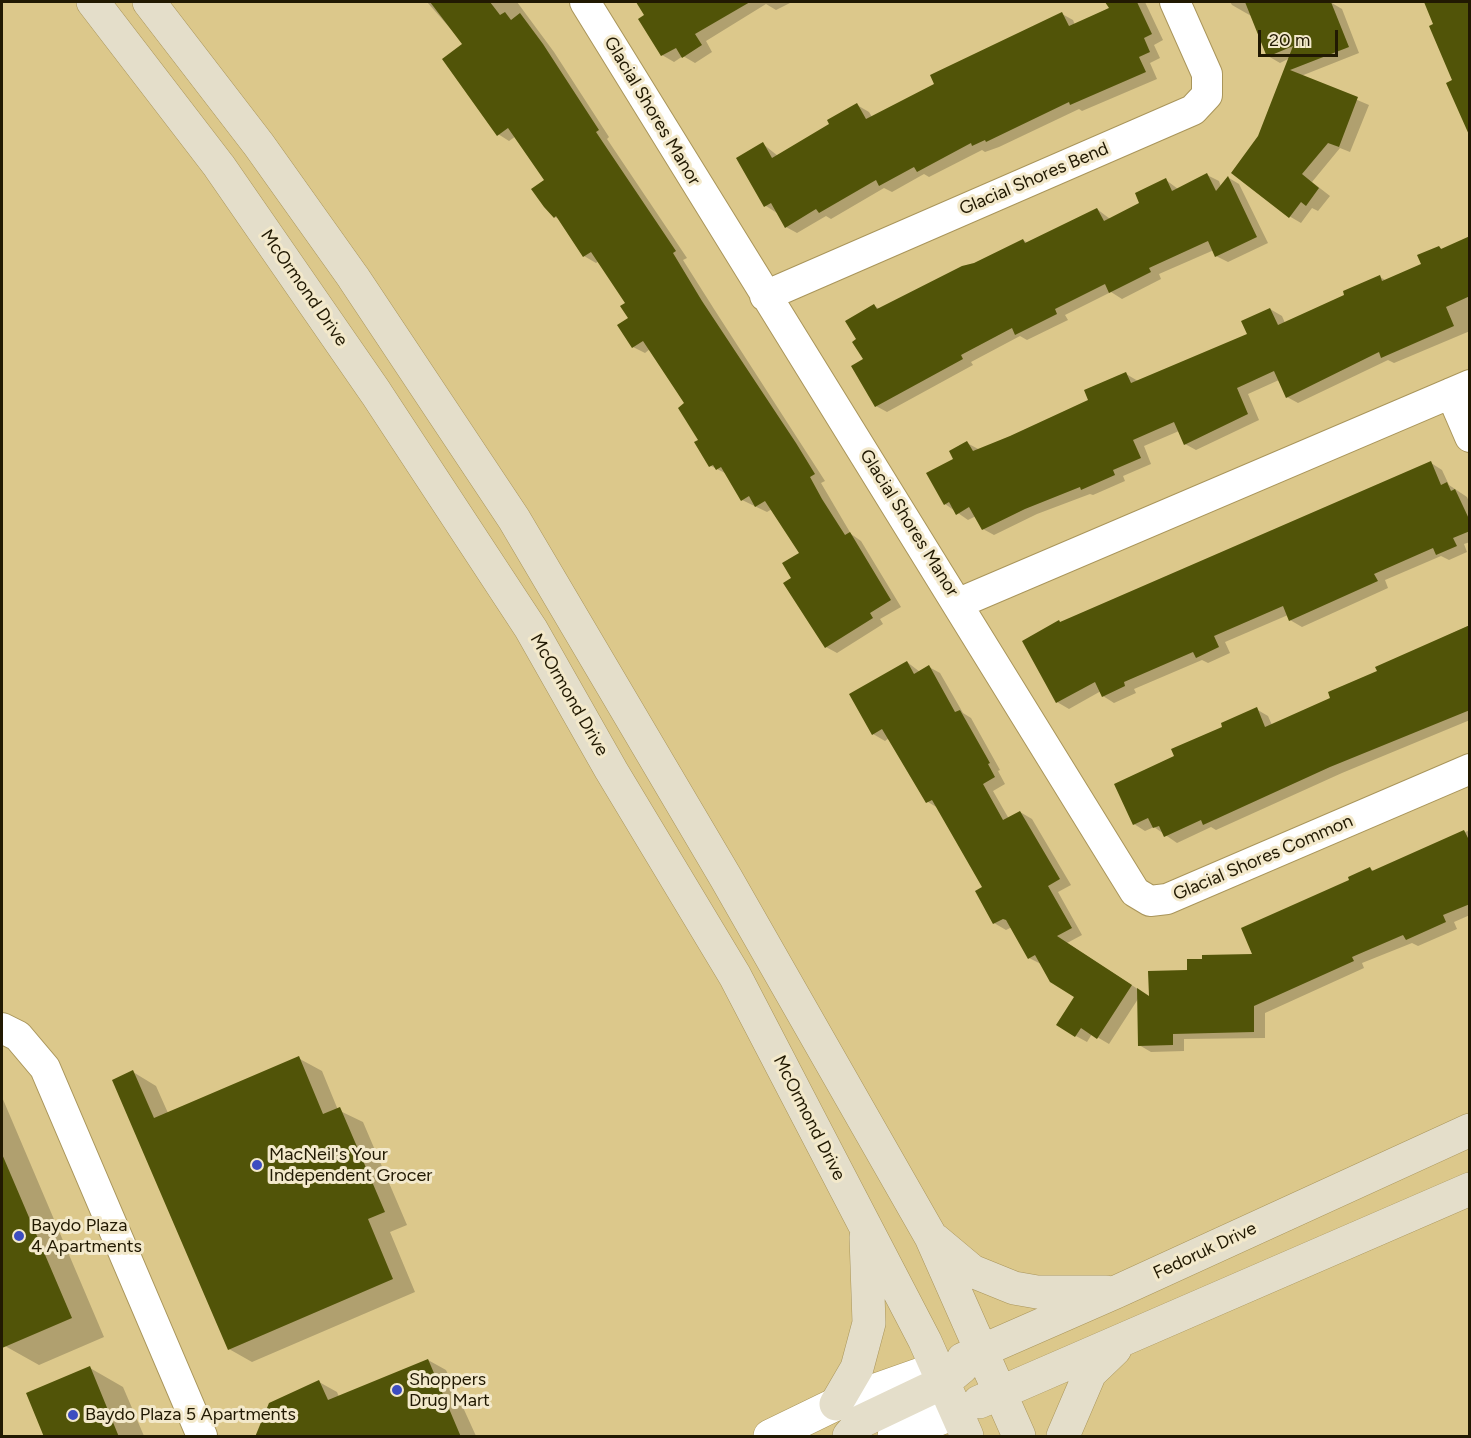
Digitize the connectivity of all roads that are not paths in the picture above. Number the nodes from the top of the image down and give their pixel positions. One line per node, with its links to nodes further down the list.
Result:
1 (93, 2): 13 (main road, McOrmond Drive)
2 (149, 2): 14 (main road)
3 (585, 2): 5 (street, Glacial Shores Manor)
4 (1176, 2): 5 (street, Glacial Shores Bend)
5 (765, 296): 8 (street, Glacial Shores Manor)
6 (1460, 389): 7 (street); 8 (street, Glacial Shores Manor)
7 (1470, 437)
8 (959, 603): 9 (street, Glacial Shores Common)
9 (1470, 768)
10 (2, 1028): 22 (street)
11 (1470, 1130): 15 (main road, Fedoruk Drive)
12 (1470, 1188): 16 (main road)
13 (866, 1229): 18 (main road, McOrmond Drive); 20 (main road)
14 (931, 1238): 15 (main road); 17 (main road)
15 (1116, 1292): 17 (main road, Fedoruk Drive)
16 (1128, 1337): 19 (main road); 27 (main road)
17 (982, 1351): 18 (main road, Fedoruk Drive); 19 (main road)
18 (941, 1375): 20 (street); 21 (main road, McOrmond Drive); 24 (main road, Fedoruk Drive)
19 (1000, 1393): 21 (main road); 26 (main road)
20 (836, 1404): 23 (street)
21 (962, 1424): 25 (street)
22 (202, 1437)
23 (770, 1437)
24 (849, 1437)
25 (894, 1437)
26 (1019, 1437)
27 (1063, 1437)

